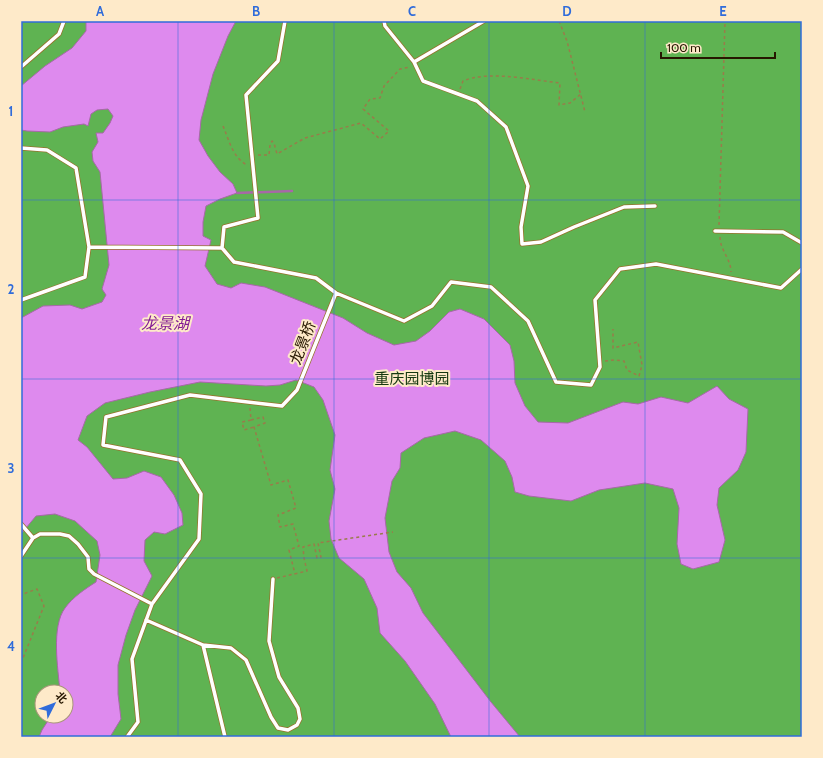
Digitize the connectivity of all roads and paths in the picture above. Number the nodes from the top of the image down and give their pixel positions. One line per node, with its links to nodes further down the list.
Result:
1 (64, 21): 8 (lane)
2 (285, 21): 14 (lane)
3 (384, 21): 7 (lane)
4 (484, 21): 7 (lane)
5 (559, 21): 10 (path)
6 (726, 21): 17 (path)
7 (414, 64): 9 (lane); 14 (path)
8 (21, 67)
9 (458, 94): 10 (path); 16 (lane)
10 (581, 94): 11 (path)
11 (585, 112)
12 (223, 126): 15 (path)
13 (21, 148): 19 (lane)
14 (252, 155): 15 (lane)
15 (253, 167): 20 (lane)
16 (655, 206)
17 (717, 231): 18 (lane); 22 (path)
18 (802, 243)
19 (89, 247): 20 (lane); 24 (lane)
20 (222, 248): 23 (lane)
21 (802, 269): 22 (lane)
22 (731, 278): 26 (lane)
23 (336, 293): 26 (lane); 27 (lane, 龙景桥)
24 (21, 300)
25 (613, 329): 26 (path)
26 (599, 362)
27 (250, 402): 28 (path); 37 (lane)
28 (251, 420): 29 (path); 29 (path)
29 (254, 427): 34 (path)
30 (21, 524): 32 (lane)
31 (393, 532): 34 (path)
32 (33, 538): 33 (lane); 37 (lane)
33 (21, 556)
34 (295, 574): 35 (path)
35 (273, 579): 39 (lane)
36 (23, 594): 40 (path)
37 (152, 604): 38 (lane)
38 (146, 620): 39 (lane); 41 (lane)
39 (203, 645): 42 (lane)
40 (21, 663)
41 (127, 737)
42 (225, 737)

